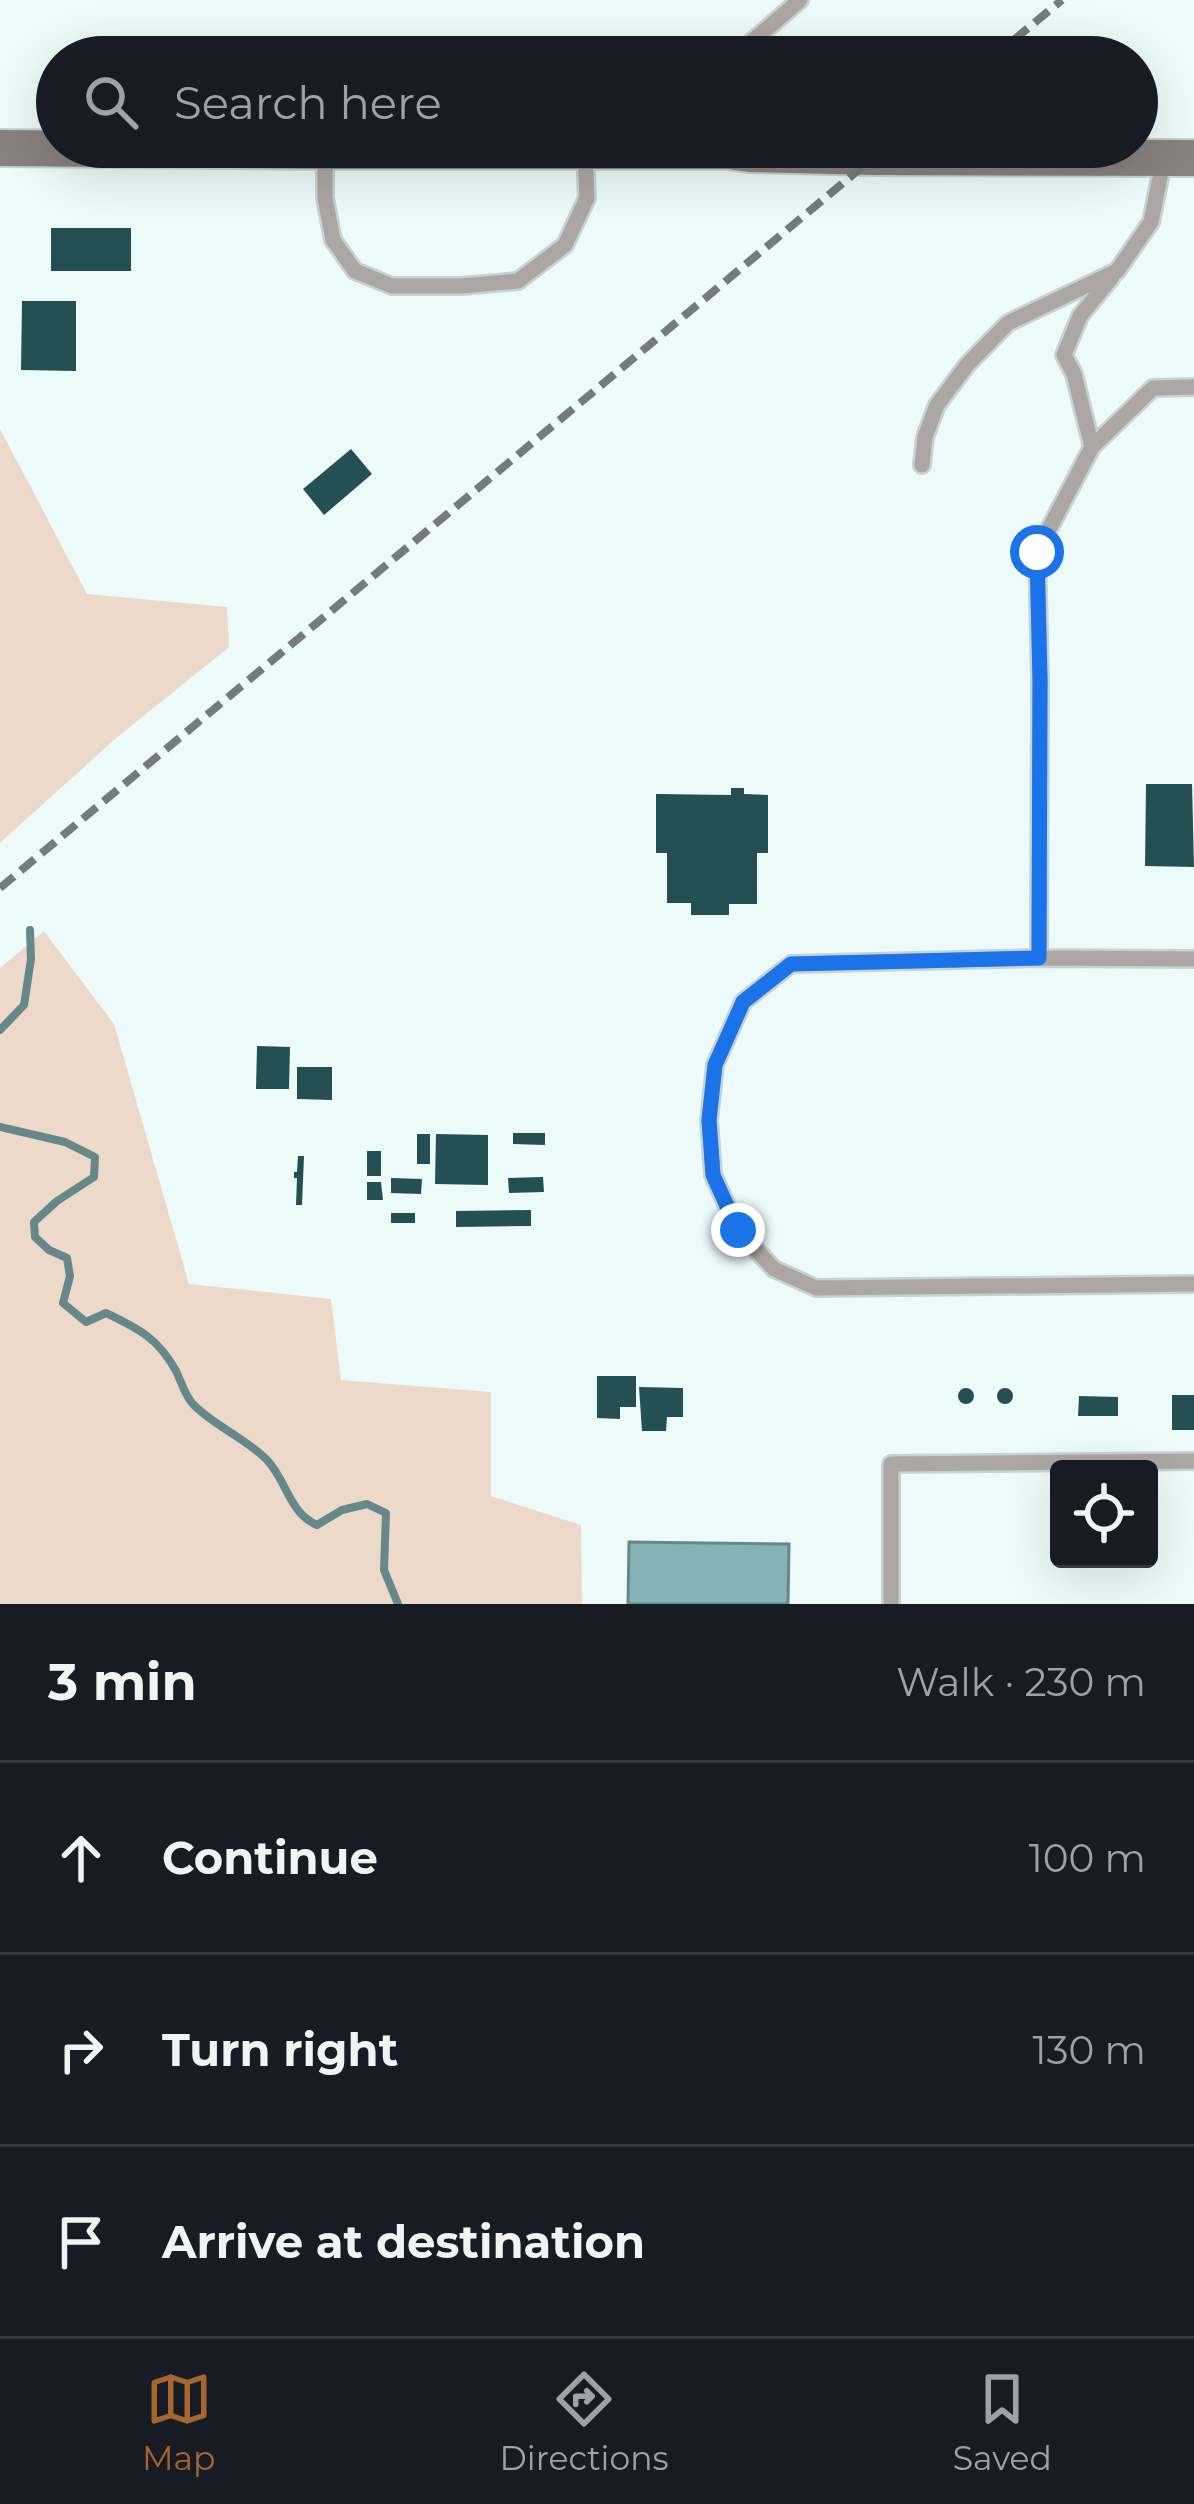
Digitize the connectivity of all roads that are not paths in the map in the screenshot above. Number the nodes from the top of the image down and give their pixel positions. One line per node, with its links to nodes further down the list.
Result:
1 (800, 0): 2 (lane)
2 (758, 36)
3 (0, 148): 4 (main road)
4 (36, 148)
5 (1179, 158): 8 (lane)
6 (326, 168): 7 (lane)
7 (586, 168)
8 (1117, 272): 10 (lane); 11 (lane)
9 (1194, 387): 10 (lane)
10 (1092, 447): 12 (lane)
11 (922, 465)
12 (1039, 958): 13 (lane); 14 (lane)
13 (1194, 959)
14 (1194, 1285)
15 (1194, 1461): 16 (lane)
16 (890, 1604)

